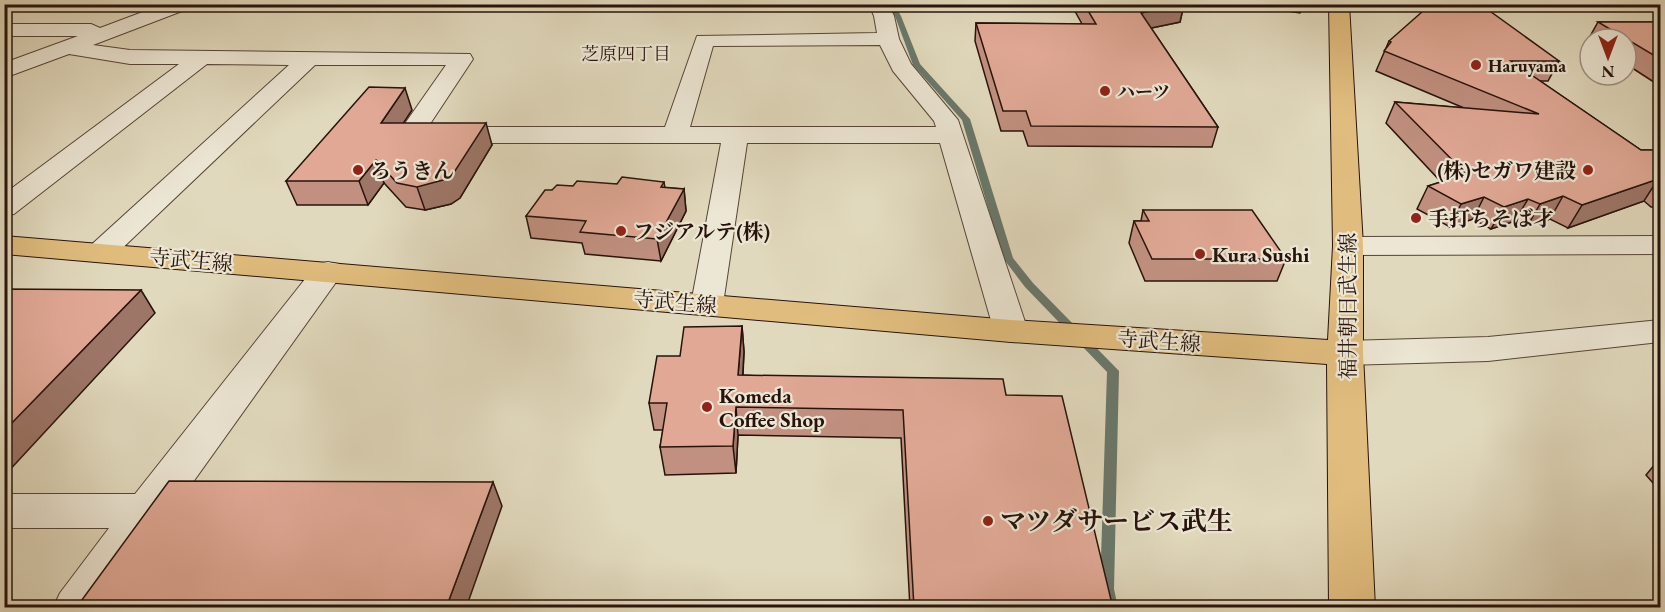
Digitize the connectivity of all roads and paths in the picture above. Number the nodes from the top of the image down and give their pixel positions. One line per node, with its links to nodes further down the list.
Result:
1 (183, 4): 5 (street)
2 (878, 4): 6 (street)
3 (1340, 4): 17 (main road, 福井朝日武生線)
4 (4, 30): 5 (street)
5 (113, 30): 7 (street)
6 (888, 39): 11 (street); 12 (street)
7 (66, 47): 9 (street); 10 (street)
8 (309, 58): 9 (street); 11 (street); 18 (street)
9 (200, 59): 14 (street)
10 (4, 71)
11 (675, 135): 13 (street)
12 (950, 135): 13 (street); 21 (street)
13 (735, 136): 20 (street)
14 (4, 208)
15 (4, 245): 18 (main road, 寺武生線)
16 (1660, 245): 17 (street)
17 (1348, 246): 23 (main road, 福井朝日武生線)
18 (101, 252): 19 (main road, 寺武生線)
19 (328, 271): 20 (main road, 寺武生線); 25 (street)
20 (707, 304): 21 (main road, 寺武生線)
21 (1011, 331): 23 (main road, 寺武生線)
22 (1660, 331): 23 (street)
23 (1345, 353): 27 (main road, 福井朝日武生線)
24 (4, 511): 25 (street)
25 (146, 511): 26 (street)
26 (76, 608)
27 (1352, 608)

